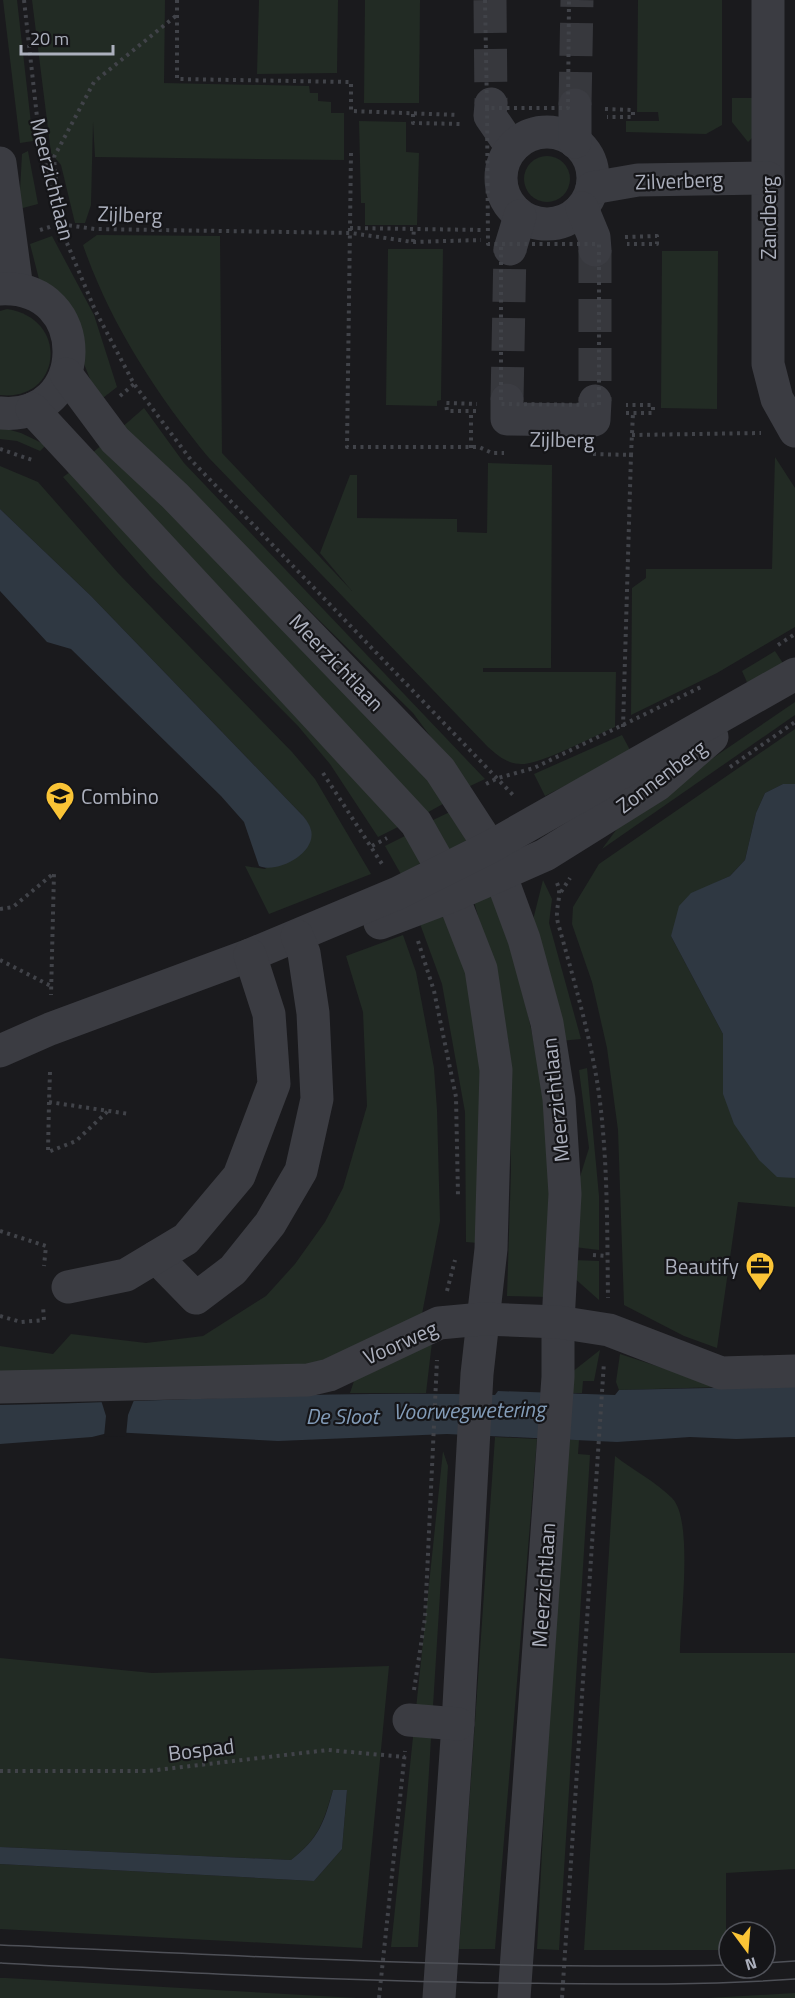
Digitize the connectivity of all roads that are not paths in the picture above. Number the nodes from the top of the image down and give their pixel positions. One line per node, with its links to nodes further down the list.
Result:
1 (768, 0): 7 (street, Zandberg)
2 (575, 105): 4 (street)
3 (481, 116): 5 (street)
4 (574, 142): 5 (street); 8 (street)
5 (512, 148): 8 (street, Zilverberg)
6 (0, 163): 10 (street)
7 (768, 178): 8 (street, Zilverberg); 16 (street, Zandberg)
8 (587, 198): 9 (street)
9 (595, 250)
10 (9, 289): 11 (street)
11 (66, 374): 14 (street); 18 (street, Meerzichtlaan)
12 (507, 400): 13 (street)
13 (595, 401)
14 (32, 409): 15 (street); 19 (street)
15 (0, 413)
16 (783, 432)
17 (783, 681): 18 (street, Zonnenberg); 18 (street, Zonnenberg)
18 (496, 860): 19 (street); 27 (street, Meerzichtlaan)
19 (448, 882): 20 (street); 26 (street)
20 (300, 945): 21 (street); 24 (street)
21 (253, 964): 22 (street); 23 (street); 24 (street)
22 (0, 1051)
23 (0, 1069)
24 (156, 1257): 25 (street)
25 (55, 1287)
26 (482, 1319): 27 (street, Voorweg); 29 (street, Voorweg); 31 (street)
27 (558, 1322): 28 (street, Voorweg); 33 (street, Meerzichtlaan)
28 (795, 1371)
29 (0, 1387)
30 (409, 1720): 31 (street)
31 (458, 1724): 32 (street)
32 (439, 1998)
33 (514, 1998)

